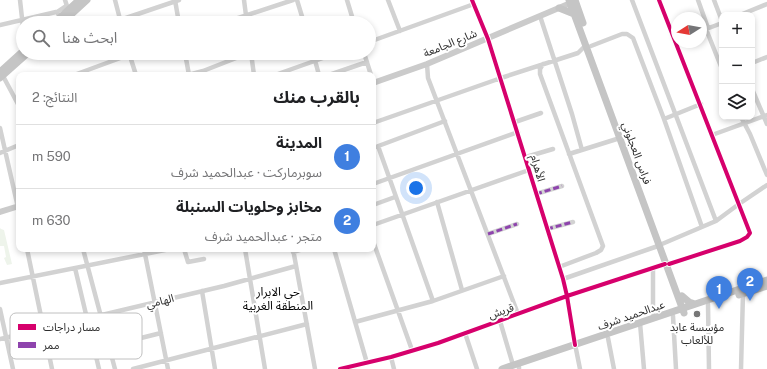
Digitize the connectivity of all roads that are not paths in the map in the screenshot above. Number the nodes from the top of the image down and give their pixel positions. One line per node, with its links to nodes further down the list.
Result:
1 (20, 0): 26 (street)
2 (65, 0): 19 (street)
3 (80, 0): 19 (main road)
4 (87, 0): 28 (main road)
5 (115, 0): 29 (street)
6 (176, 0): 30 (street); 31 (street)
7 (244, 0): 25 (street)
8 (293, 0): 25 (street)
9 (297, 0): 33 (street)
10 (347, 0): 34 (street)
11 (388, 0): 41 (street)
12 (632, 0): 82 (street)
13 (659, 0): 39 (street)
14 (698, 0): 21 (street)
15 (714, 0): 24 (street)
16 (572, 1): 20 (main road, شارع الجامعة); 23 (main road, فراس العجلوني); 45 (main road, فراس العجلوني)
17 (473, 2): 41 (street); 43 (street, الأهرام)
18 (767, 4): 22 (street)
19 (67, 8): 27 (main road)
20 (559, 8): 23 (main road); 35 (main road, شارع الجامعة)
21 (701, 12)
22 (747, 12)
23 (574, 14): 45 (main road, فراس العجلوني)
24 (719, 14)
25 (246, 15): 32 (street)
26 (22, 16)
27 (61, 16)
28 (62, 16)
29 (120, 16)
30 (134, 16)
31 (178, 16)
32 (243, 16)
33 (302, 16)
34 (352, 16)
35 (540, 16): 43 (main road, شارع الجامعة); 56 (street)
36 (16, 21): 38 (street)
37 (719, 23): 40 (street)
38 (0, 25)
39 (671, 28)
40 (707, 28)
41 (400, 31): 44 (street)
42 (707, 34): 58 (street)
43 (488, 39): 60 (main road, شارع الجامعة); 74 (street, الأهرام)
44 (376, 40)
45 (588, 46): 56 (street); 84 (street); 94 (main road, فراس العجلوني); 127 (main road, فراس العجلوني)
46 (679, 48): 80 (street)
47 (767, 57): 59 (street)
48 (16, 59): 73 (main road)
49 (19, 60): 73 (main road)
50 (113, 60): 63 (street)
51 (133, 60): 64 (street)
52 (186, 60): 65 (street)
53 (232, 60): 66 (street)
54 (251, 60): 67 (street)
55 (315, 60): 68 (street); 69 (street)
56 (554, 61): 61 (street); 99 (street)
57 (367, 62): 70 (street); 71 (street)
58 (719, 62)
59 (755, 62)
60 (427, 64): 75 (main road, شارع الجامعة); 79 (street)
61 (543, 64): 62 (street); 72 (street)
62 (528, 69): 72 (street); 74 (street)
63 (82, 72)
64 (135, 72)
65 (188, 72)
66 (200, 72)
67 (253, 72)
68 (283, 72)
69 (318, 72)
70 (338, 72)
71 (370, 72)
72 (540, 74): 102 (street)
73 (1, 75): 76 (street)
74 (501, 78): 79 (street); 88 (street, الأهرام)
75 (376, 81)
76 (14, 95): 78 (street)
77 (755, 95): 83 (street)
78 (16, 99)
79 (437, 101): 86 (street); 87 (street)
80 (701, 104): 82 (street); 93 (street)
81 (541, 113): 88 (street)
82 (676, 114): 84 (street); 120 (street)
83 (765, 115): 89 (street); 90 (street)
84 (664, 119): 124 (street)
85 (743, 120): 89 (street)
86 (445, 121): 96 (street); 101 (street)
87 (376, 122)
88 (515, 122): 92 (street, الأهرام)
89 (745, 123): 93 (street); 105 (street)
90 (767, 124)
91 (0, 128): 100 (street)
92 (518, 132): 101 (street); 103 (street, الأهرام)
93 (712, 135): 116 (street)
94 (620, 138): 99 (street); 127 (main road, فراس العجلوني)
95 (16, 146): 100 (street)
96 (376, 147)
97 (376, 149): 106 (street)
98 (553, 149): 103 (street)
99 (582, 150): 102 (street)
100 (3, 152): 113 (street)
101 (458, 154): 106 (street); 110 (street)
102 (569, 154): 141 (street)
103 (526, 157): 104 (street, الأهرام)
104 (529, 170): 110 (street); 111 (street, الأهرام)
105 (767, 175)
106 (388, 178): 107 (street); 112 (street)
107 (376, 183)
108 (562, 186): 111 (street)
109 (767, 186): 116 (street)
110 (472, 190): 114 (street); 126 (street)
111 (536, 194): 125 (street, الأهرام)
112 (395, 197): 115 (street); 119 (street)
113 (16, 198)
114 (437, 202): 119 (street); 151 (street)
115 (376, 204)
116 (739, 204): 120 (street); 138 (street, قريش)
117 (16, 209): 118 (main road)
118 (0, 212)
119 (402, 214): 122 (street); 156 (street)
120 (716, 221): 124 (street)
121 (573, 222): 125 (street)
122 (376, 224)
123 (517, 224): 126 (street)
124 (702, 227): 127 (street)
125 (547, 229): 141 (street, الأهرام)
126 (488, 234): 145 (street)
127 (660, 245): 138 (main road, فراس العجلوني); 147 (street)
128 (376, 249): 161 (street)
129 (28, 252): 144 (street)
130 (84, 252): 139 (street)
131 (140, 252): 139 (street)
132 (144, 252): 157 (street)
133 (185, 252): 137 (street)
134 (245, 252): 146 (street)
135 (293, 252): 140 (street)
136 (335, 252): 171 (street)
137 (204, 259)
138 (667, 264): 143 (street, قريش); 155 (main road, فراس العجلوني)
139 (87, 265): 142 (street); 165 (street)
140 (296, 266): 146 (street, الهامي); 172 (street)
141 (558, 267): 147 (street, الأهرام)
142 (75, 268): 144 (street); 164 (street)
143 (653, 269): 154 (street, قريش); 169 (street)
144 (32, 276): 149 (street); 163 (street)
145 (504, 276): 151 (street); 167 (street)
146 (249, 278): 152 (street, الهامي); 177 (street)
147 (563, 280): 154 (street, الأهرام)
148 (767, 280): 158 (main road, عبدالحميد شرف)
149 (0, 283)
150 (767, 286): 153 (main road, عبدالحميد شرف)
151 (462, 290): 156 (street)
152 (202, 291): 157 (street, الهامي); 183 (street)
153 (743, 293): 159 (main road, عبدالحميد شرف); 212 (street)
154 (568, 296): 167 (street, قريش); 182 (street, الأهرام)
155 (680, 298): 158 (main road); 162 (main road, فراس العجلوني); 168 (main road)
156 (433, 300): 161 (street)
157 (155, 302): 166 (street, الهامي); 174 (street)
158 (695, 304): 162 (main road, عبدالحميد شرف)
159 (708, 304): 162 (main road, عبدالحميد شرف); 211 (street)
160 (0, 309): 178 (street)
161 (399, 310): 171 (street); 184 (street)
162 (685, 310): 168 (main road, عبدالحميد شرف)
163 (40, 313)
164 (85, 313)
165 (99, 313)
166 (112, 313)
167 (518, 314): 170 (street, قريش)
168 (673, 315): 169 (main road, عبدالحميد شرف); 173 (main road, عبدالحميد شرف); 210 (street)
169 (653, 319): 173 (main road, عبدالحميد شرف)
170 (500, 321): 175 (street, قريش); 193 (street)
171 (355, 322): 192 (street)
172 (307, 324): 177 (street); 202 (street)
173 (641, 325): 180 (main road, عبدالحميد شرف); 182 (main road, عبدالحميد شرف); 209 (street)
174 (161, 333): 179 (street); 191 (street)
175 (465, 333): 184 (street, قريش); 205 (street)
176 (10, 336): 178 (street, الهامي)
177 (259, 336): 183 (street); 201 (street)
178 (6, 337): 181 (street, الهامي); 185 (street)
179 (142, 338)
180 (608, 338): 182 (main road, عبدالحميد شرف); 208 (street)
181 (0, 339)
182 (576, 347): 193 (main road, عبدالحميد شرف); 207 (street, الأهرام)
183 (212, 349): 191 (street); 200 (street)
184 (412, 350): 186 (street, قريش)
185 (10, 355)
186 (391, 357): 192 (street, قريش); 204 (street)
187 (11, 359): 194 (street)
188 (50, 359): 195 (street)
189 (97, 359): 196 (street)
190 (112, 359): 197 (street)
191 (166, 360): 198 (street); 199 (street)
192 (366, 363): 203 (street, قريش)
193 (516, 368): 206 (main road, عبدالحميد شرف)
194 (13, 369)
195 (52, 369)
196 (99, 369)
197 (115, 369)
198 (133, 369)
199 (168, 369)
200 (216, 369)
201 (265, 369)
202 (315, 369)
203 (340, 369)
204 (394, 369)
205 (477, 369)
206 (502, 369)
207 (580, 369)
208 (614, 369)
209 (644, 369)
210 (676, 369)
211 (709, 369)
212 (741, 369)

